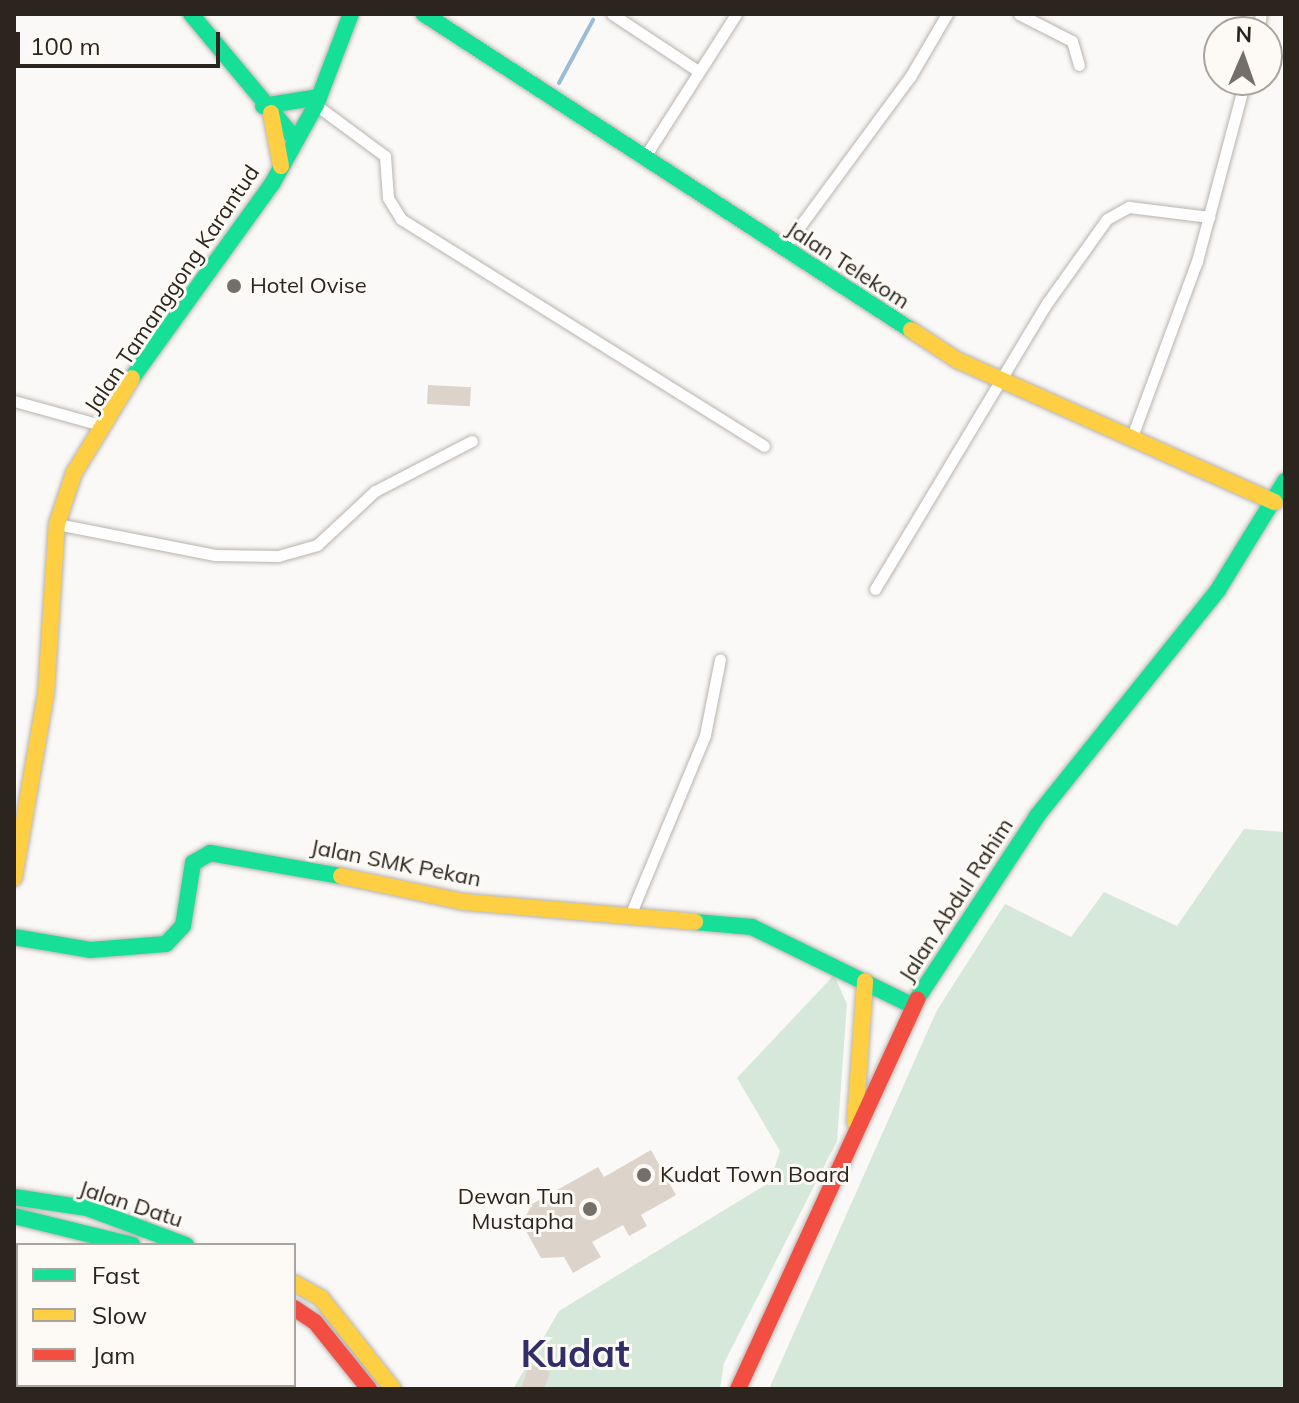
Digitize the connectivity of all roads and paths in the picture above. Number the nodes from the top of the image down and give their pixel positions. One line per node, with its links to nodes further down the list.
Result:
1 (191, 14): 12 (main road)
2 (351, 14): 11 (main road, Jalan Tamanggong Karantud)
3 (424, 14): 14 (main road, Jalan Telekom)
4 (612, 14): 9 (street)
5 (736, 14): 9 (street)
6 (947, 14): 17 (street)
7 (1019, 14): 8 (street)
8 (1079, 65)
9 (698, 71): 14 (street)
10 (1241, 96): 16 (street)
11 (317, 101): 12 (main road); 13 (main road, Jalan Tamanggong Karantud); 23 (street)
12 (267, 110): 13 (main road); 15 (main road)
13 (296, 140): 15 (main road, Jalan Tamanggong Karantud)
14 (644, 158): 17 (main road, Jalan Telekom)
15 (281, 166): 20 (main road, Jalan Tamanggong Karantud)
16 (1209, 217): 18 (street); 21 (street)
17 (783, 249): 18 (main road, Jalan Telekom)
18 (1005, 381): 21 (main road, Jalan Telekom); 27 (street)
19 (14, 401): 20 (street)
20 (104, 426): 26 (main road, Jalan Tamanggong Karantud)
21 (1133, 434): 25 (main road, Jalan Telekom)
22 (472, 441): 26 (street)
23 (764, 446)
24 (1285, 481): 25 (main road, Jalan Abdul Rahim)
25 (1275, 502): 33 (main road, Jalan Abdul Rahim)
26 (57, 524): 29 (main road, Jalan Tamanggong Karantud)
27 (875, 589)
28 (720, 659): 30 (street)
29 (14, 878)
30 (631, 913): 31 (main road, Jalan SMK Pekan); 32 (main road, Jalan SMK Pekan)
31 (14, 937)
32 (865, 981): 33 (main road, Jalan SMK Pekan); 34 (main road)
33 (913, 1006): 34 (main road, Jalan Abdul Rahim)
34 (854, 1132): 43 (main road, Jalan Abdul Rahim)
35 (14, 1197): 37 (main road, Jalan Datu)
36 (14, 1216): 38 (main road, Jalan Datu)
37 (154, 1240)
38 (124, 1243)
39 (296, 1284): 42 (main road)
40 (296, 1309): 41 (main road)
41 (369, 1389)
42 (393, 1389)
43 (738, 1389)

